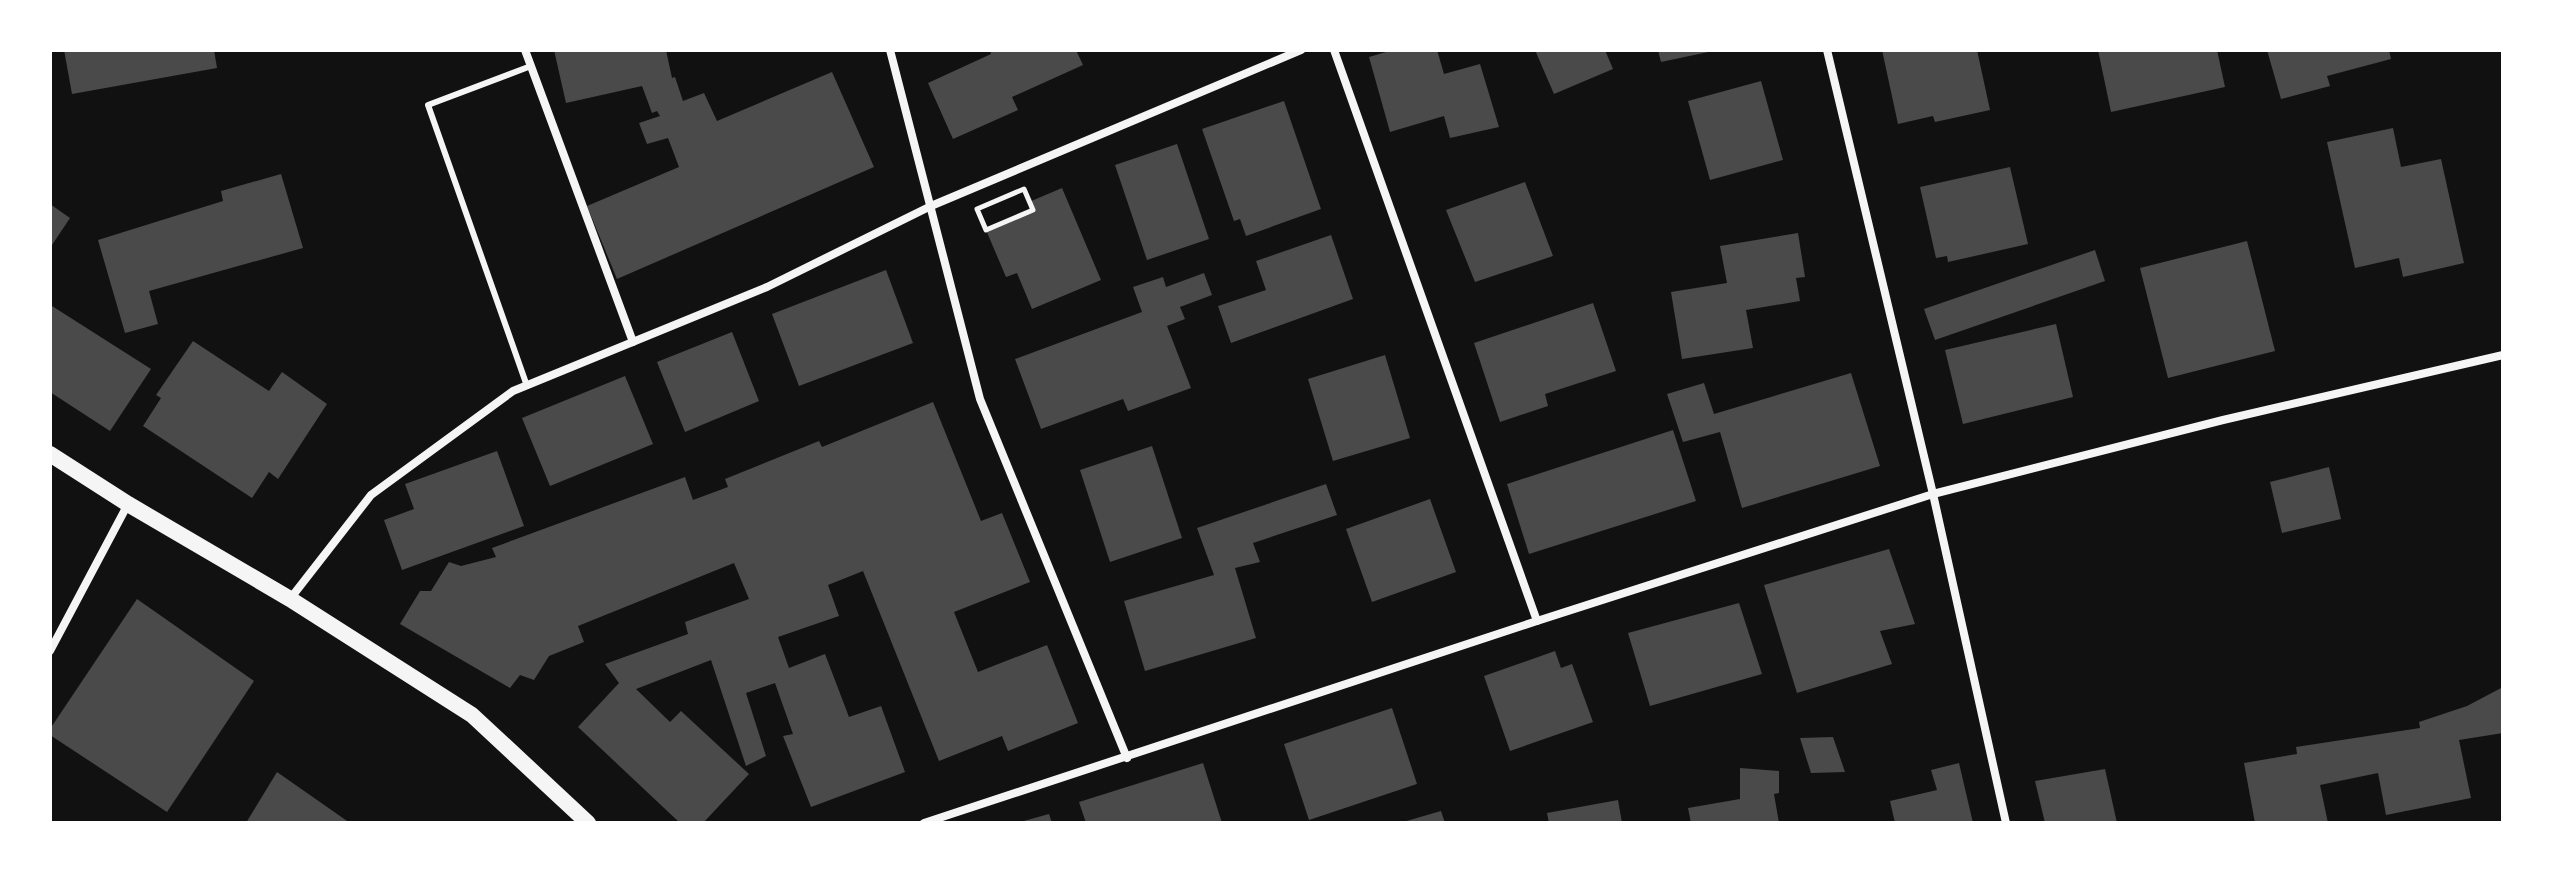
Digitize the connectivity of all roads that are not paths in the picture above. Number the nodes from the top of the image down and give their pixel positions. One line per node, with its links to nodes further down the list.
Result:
1 (525, 50): 6 (street)
2 (890, 50): 7 (street)
3 (1301, 50): 7 (street)
4 (1334, 50): 15 (street)
5 (1827, 50): 12 (street)
6 (531, 66): 8 (street); 10 (lane)
7 (931, 206): 8 (street); 17 (street)
8 (633, 342): 10 (street)
9 (2503, 355): 12 (street)
10 (527, 386): 14 (street)
11 (50, 454): 13 (main road)
12 (1933, 494): 15 (street); 20 (street)
13 (128, 504): 14 (main road); 16 (street)
14 (290, 599): 18 (main road)
15 (1537, 621): 17 (street)
16 (50, 651)
17 (1127, 758): 19 (street)
18 (588, 823)
19 (924, 823)
20 (2006, 823)

